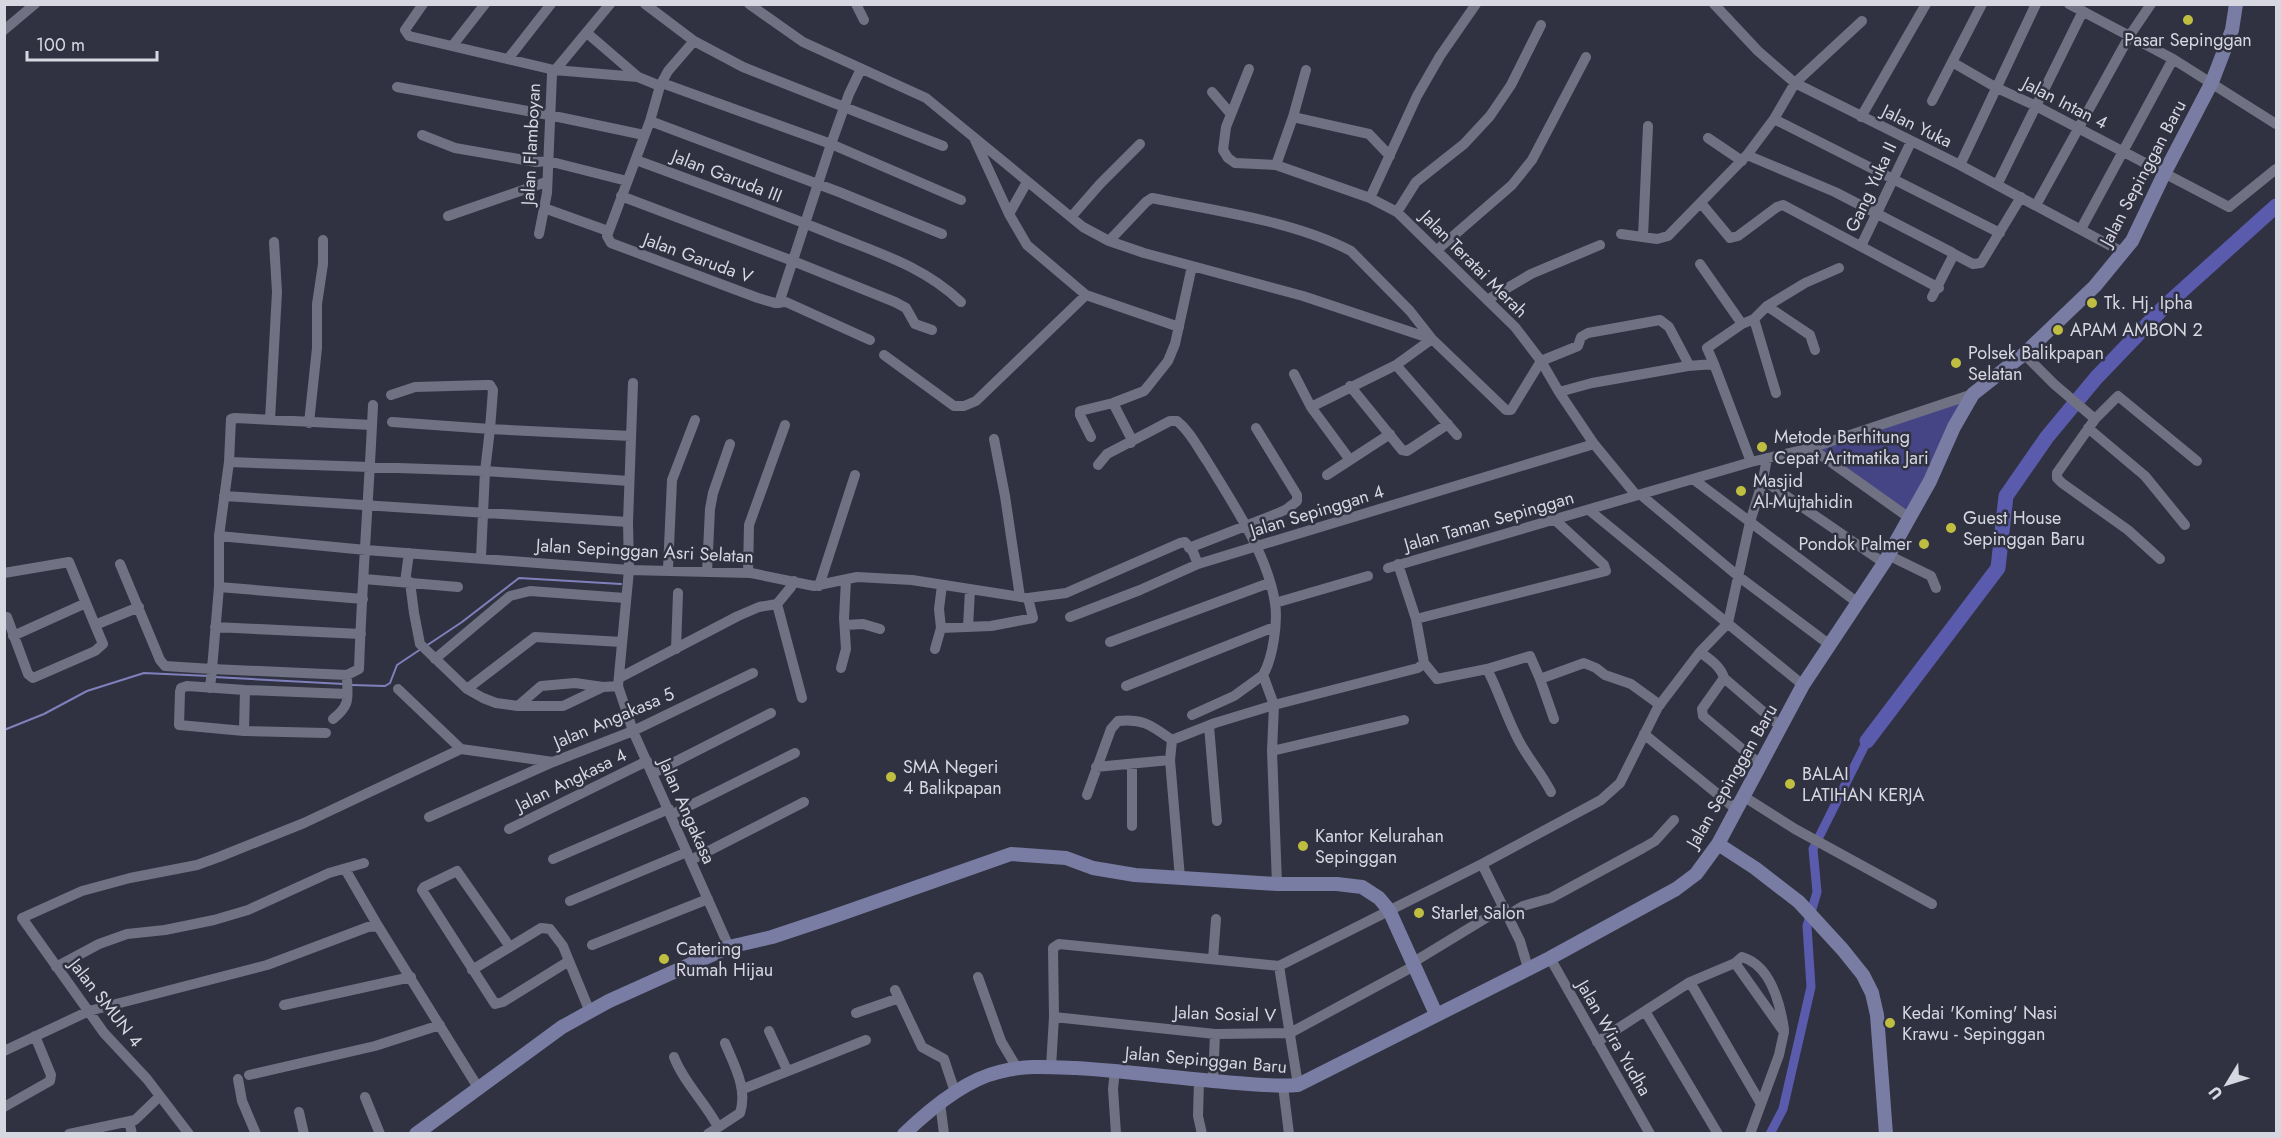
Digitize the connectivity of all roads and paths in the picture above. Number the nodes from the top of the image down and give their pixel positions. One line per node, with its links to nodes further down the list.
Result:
1 (34, 4): 21 (street)
2 (423, 4): 25 (street)
3 (485, 4): 25 (street)
4 (551, 4): 27 (street)
5 (610, 4): 22 (street, Jalan Flamboyan)
6 (645, 4): 24 (street)
7 (748, 4): 30 (street)
8 (856, 4): 18 (street)
9 (1476, 4): 62 (street)
10 (1714, 4): 36 (street, Jalan Yuka)
11 (1926, 4): 47 (street)
12 (1982, 4): 29 (street)
13 (2036, 4): 39 (street)
14 (2069, 4): 17 (street)
15 (2151, 4): 23 (street)
16 (2236, 4): 35 (street, Jalan Sepinggan Baru)
17 (2083, 11): 23 (street); 42 (street)
18 (864, 20)
19 (1862, 21): 36 (street)
20 (1541, 25): 83 (street)
21 (4, 30)
22 (587, 33): 32 (street, Jalan Flamboyan); 34 (street)
23 (2130, 35): 28 (street); 52 (street)
24 (694, 41): 37 (street); 43 (street)
25 (453, 45): 27 (street)
26 (1586, 57): 101 (street)
27 (508, 59): 32 (street)
28 (2173, 59): 35 (street); 61 (street)
29 (1952, 62): 39 (street, Jalan Intan 4); 41 (street)
30 (861, 69): 43 (street); 55 (street)
31 (1249, 69): 44 (street)
32 (554, 70): 34 (street); 45 (street, Jalan Flamboyan)
33 (1306, 70): 46 (street)
34 (638, 77): 37 (street)
35 (2212, 82): 50 (street); 69 (street, Jalan Sepinggan Baru)
36 (1795, 83): 47 (street, Jalan Yuka); 48 (street)
37 (661, 84): 49 (street); 58 (street)
38 (397, 87): 45 (street)
39 (1997, 88): 42 (street, Jalan Intan 4); 67 (street)
40 (1212, 92): 44 (street)
41 (1932, 101)
42 (2036, 106): 52 (street, Jalan Intan 4); 74 (street)
43 (844, 107): 58 (street); 60 (street)
44 (1230, 113): 66 (street, Jalan Teratai Merah)
45 (549, 115): 54 (street); 65 (street, Jalan Flamboyan)
46 (1293, 117): 62 (street); 66 (street)
47 (1861, 117): 57 (street, Jalan Yuka)
48 (1774, 119): 63 (street); 70 (street)
49 (650, 121): 54 (street); 75 (street)
50 (2277, 124)
51 (1648, 126): 95 (street)
52 (2078, 129): 61 (street, Jalan Intan 4); 81 (street)
53 (422, 135): 65 (street)
54 (644, 135): 64 (street)
55 (973, 136): 73 (street); 84 (street)
56 (1708, 138): 63 (street)
57 (1911, 142): 67 (street, Jalan Yuka); 70 (street, Gang Yuka II)
58 (831, 144): 75 (street); 79 (street)
59 (1140, 144): 87 (street)
60 (943, 146)
61 (2124, 151): 69 (street, Jalan Intan 4); 89 (street)
62 (1390, 156): 78 (street)
63 (1744, 158): 80 (street); 85 (street)
64 (636, 160): 71 (street); 88 (street, Jalan Garuda III)
65 (548, 161): 71 (street); 72 (street, Jalan Flamboyan)
66 (1276, 165): 78 (street, Jalan Teratai Merah)
67 (1960, 165): 74 (street, Jalan Yuka)
68 (2277, 169): 69 (street, Jalan Intan 4)
69 (2165, 172): 102 (street, Jalan Sepinggan Baru)
70 (1894, 179): 85 (street, Gang Yuka II); 90 (street)
71 (627, 181): 76 (street)
72 (546, 182): 82 (street, Jalan Flamboyan); 86 (street)
73 (1027, 182): 84 (street); 87 (street)
74 (1997, 185): 77 (street, Jalan Yuka)
75 (818, 186): 88 (street); 92 (street)
76 (621, 196): 94 (street); 104 (street)
77 (2021, 197): 81 (street, Jalan Yuka); 90 (street)
78 (1370, 198): 83 (street, Jalan Teratai Merah)
79 (961, 200)
80 (1701, 203): 95 (street); 100 (street)
81 (2036, 205): 89 (street, Jalan Yuka)
82 (544, 208): 91 (street, Jalan Flamboyan); 94 (street, Jalan Garuda V)
83 (1397, 212): 101 (street, Jalan Teratai Merah)
84 (1009, 214): 108 (street)
85 (1878, 214): 100 (street, Gang Yuka II); 103 (street)
86 (448, 216)
87 (1072, 216): 97 (street)
88 (806, 223): 104 (street); 110 (street, Jalan Garuda III)
89 (2081, 229): 102 (street, Jalan Yuka)
90 (2000, 233): 103 (street)
91 (539, 234)
92 (942, 234)
93 (1621, 234): 95 (street)
94 (608, 236): 111 (street, Jalan Garuda V)
95 (1643, 236)
96 (323, 240): 140 (street)
97 (1109, 241): 106 (street); 117 (street)
98 (274, 242): 136 (street)
99 (1600, 245): 109 (street)
100 (1861, 246): 103 (street)
101 (1437, 250): 109 (street, Jalan Teratai Merah)
102 (2124, 253): 120 (street, Jalan Sepinggan Baru)
103 (1954, 254)
104 (793, 261): 111 (street); 116 (street)
105 (1700, 264): 114 (street)
106 (1192, 266): 115 (street); 117 (street)
107 (1839, 268): 112 (street)
108 (1086, 295): 115 (street); 121 (street)
109 (1487, 300): 122 (street, Jalan Teratai Merah)
110 (961, 302)
111 (779, 303): 118 (street, Jalan Garuda V)
112 (1767, 306): 113 (street); 119 (street)
113 (1754, 319): 114 (street); 130 (street)
114 (1742, 324): 124 (street)
115 (1179, 327): 133 (street)
116 (932, 330)
117 (1432, 339): 122 (street); 123 (street)
118 (870, 340)
119 (1815, 350)
120 (2024, 354): 131 (street, Jalan Sepinggan Baru); 138 (street)
121 (884, 355)
122 (1541, 362): 125 (street); 129 (street, Jalan Teratai Merah)
123 (1396, 364): 128 (street); 141 (street)
124 (1714, 364): 125 (street); 159 (street)
125 (1688, 366): 129 (street)
126 (1294, 374): 135 (street)
127 (633, 384): 148 (street)
128 (1350, 386): 135 (street); 146 (street)
129 (1559, 393): 153 (street, Jalan Teratai Merah)
130 (1776, 393)
131 (1973, 394): 154 (street, Jalan Taman Sepinggan); 173 (street, Jalan Sepinggan Baru)
132 (391, 395): 145 (street)
133 (1113, 403): 149 (street); 151 (street)
134 (373, 405): 142 (street)
135 (1311, 407): 156 (street)
136 (270, 420): 140 (street); 158 (street)
137 (695, 420): 189 (street)
138 (2091, 421): 157 (street); 177 (street); 186 (street)
139 (392, 422): 145 (street)
140 (309, 423): 142 (street)
141 (1448, 424): 146 (street); 147 (street)
142 (372, 425): 161 (street)
143 (785, 425): 193 (street)
144 (1256, 428): 178 (street)
145 (490, 429): 148 (street); 162 (street)
146 (1390, 434): 156 (street)
147 (1457, 435)
148 (631, 436): 167 (street)
149 (1091, 437)
150 (994, 439): 209 (street)
151 (1131, 443): 160 (street); 178 (street)
152 (730, 444): 191 (street)
153 (1594, 444): 168 (street, Jalan Teratai Merah); 181 (street, Jalan Sepinggan 4)
154 (1811, 448): 155 (street, Jalan Taman Sepinggan); 173 (street)
155 (1767, 458): 159 (street, Jalan Taman Sepinggan); 166 (street)
156 (1350, 460): 163 (street)
157 (2197, 461)
158 (229, 462): 161 (street); 169 (street)
159 (1751, 462): 165 (street, Jalan Taman Sepinggan)
160 (1098, 465)
161 (370, 466): 162 (street); 170 (street)
162 (485, 471): 167 (street); 172 (street)
163 (1327, 475)
164 (855, 476): 202 (street)
165 (1693, 478): 168 (street, Jalan Taman Sepinggan); 176 (street)
166 (1763, 480): 176 (street); 185 (street)
167 (629, 481): 175 (street)
168 (1639, 495): 171 (street, Jalan Taman Sepinggan); 195 (street, Jalan Teratai Merah)
169 (224, 496): 170 (street); 179 (street)
170 (367, 506): 172 (street); 182 (street)
171 (1589, 510): 174 (street, Jalan Taman Sepinggan); 220 (street)
172 (483, 514): 175 (street); 184 (street)
173 (1908, 517): 185 (street, Jalan Sepinggan Baru)
174 (1555, 520): 218 (street, Jalan Taman Sepinggan); 218 (street)
175 (628, 522): 190 (street)
176 (1750, 522): 195 (street); 214 (street)
177 (2185, 525)
178 (1244, 526): 180 (street); 181 (street)
179 (219, 536): 182 (street, Jalan Sepinggan Asri Selatan); 203 (street)
180 (1189, 548): 188 (street); 209 (street, Jalan Sepinggan Asri Selatan)
181 (1255, 548): 188 (street, Jalan Sepinggan 4); 199 (street)
182 (366, 550): 183 (street, Jalan Sepinggan Asri Selatan); 196 (street)
183 (409, 553): 184 (street, Jalan Sepinggan Asri Selatan); 198 (street)
184 (481, 557): 190 (street, Jalan Sepinggan Asri Selatan)
185 (1886, 559): 205 (street); 214 (street, Jalan Sepinggan Baru)
186 (2160, 559)
187 (120, 564): 215 (street)
188 (1198, 564): 217 (street, Jalan Sepinggan 4)
189 (668, 569): 190 (street, Jalan Sepinggan Asri Selatan); 191 (street, Jalan Sepinggan Asri Selatan)
190 (629, 572): 208 (street)
191 (707, 572): 193 (street, Jalan Sepinggan Asri Selatan)
192 (4, 573): 211 (street)
193 (748, 573): 200 (street, Jalan Sepinggan Asri Selatan)
194 (1368, 576): 213 (street)
195 (1738, 576): 220 (street); 231 (street, Jalan Teratai Merah)
196 (364, 579): 198 (street); 210 (street)
197 (846, 580): 201 (street, Jalan Sepinggan Asri Selatan); 202 (street, Jalan Sepinggan Asri Selatan); 219 (street)
198 (408, 582): 204 (street); 235 (street)
199 (1269, 583): 213 (street); 230 (street)
200 (793, 584): 202 (street, Jalan Sepinggan Asri Selatan); 212 (street)
201 (942, 585): 206 (street, Jalan Sepinggan Asri Selatan); 225 (street)
202 (819, 586)
203 (219, 587): 210 (street); 222 (street)
204 (458, 587)
205 (1936, 588)
206 (969, 590): 209 (street, Jalan Sepinggan Asri Selatan); 223 (street)
207 (678, 593): 232 (street)
208 (625, 596): 229 (street); 235 (street)
209 (1024, 597): 223 (street)
210 (363, 598): 227 (street)
211 (86, 603): 221 (street); 228 (street)
212 (778, 603): 232 (street); 254 (street)
213 (1275, 603): 224 (street)
214 (1858, 603): 231 (street, Jalan Sepinggan Baru)
215 (139, 607): 221 (street); 239 (street)
216 (7, 617): 228 (street)
217 (1070, 617)
218 (1416, 620): 236 (street, Jalan Taman Sepinggan)
219 (845, 622): 226 (street); 237 (street)
220 (1728, 623): 234 (street); 246 (street)
221 (95, 625): 228 (street)
222 (215, 627): 227 (street); 239 (street)
223 (968, 627): 225 (street)
224 (1274, 627): 242 (street); 247 (street)
225 (941, 628): 233 (street)
226 (880, 629)
227 (361, 634): 241 (street)
228 (14, 636)
229 (622, 642): 245 (street); 250 (street)
230 (1110, 642)
231 (1830, 645): 246 (street, Jalan Sepinggan Baru)
232 (676, 649): 245 (street)
233 (935, 649)
234 (1700, 652): 243 (street); 256 (street)
235 (435, 659): 250 (street)
236 (1424, 663): 238 (street); 255 (street)
237 (842, 668)
238 (1487, 669): 244 (street); 280 (street)
239 (212, 670): 241 (street); 248 (street)
240 (753, 673): 266 (street, Jalan Angakasa 5)
241 (346, 675): 253 (street)
242 (1264, 677): 255 (street); 259 (street)
243 (1724, 678): 264 (street); 276 (street)
244 (1540, 679): 256 (street); 260 (street)
245 (618, 682): 249 (street); 266 (street, Jalan Angakasa)
246 (1803, 685): 264 (street, Jalan Sepinggan Baru)
247 (1126, 686)
248 (210, 687): 252 (street); 265 (street)
249 (603, 687): 257 (street); 257 (street)
250 (467, 688): 257 (street)
251 (398, 689): 270 (street)
252 (245, 690): 253 (street); 265 (street)
253 (347, 694): 261 (street)
254 (802, 698)
255 (1272, 699): 263 (street); 271 (street)
256 (1660, 705): 268 (street)
257 (518, 706)
258 (771, 713): 279 (street)
259 (1192, 715)
260 (1554, 718)
261 (333, 719)
262 (1404, 720): 271 (street)
263 (1209, 726): 269 (street); 288 (street)
264 (1781, 727): 276 (street, Jalan Sepinggan Baru)
265 (244, 731): 267 (street)
266 (633, 731): 274 (street, Jalan Angakasa); 275 (street, Jalan Angakasa 5)
267 (326, 733)
268 (1644, 734): 284 (street); 295 (street)
269 (1172, 740): 273 (street); 278 (street)
270 (461, 749): 275 (street, Jalan Angakasa 5); 315 (street, Jalan SMUN 4)
271 (1272, 751): 298 (street)
272 (795, 753): 285 (street)
273 (1170, 760): 277 (street); 297 (street)
274 (647, 761): 279 (street, Jalan Angakasa); 290 (street, Jalan Angkasa 4)
275 (553, 762): 286 (street)
276 (1760, 764): 282 (street, Jalan Sepinggan Baru)
277 (1132, 765): 278 (street); 289 (street)
278 (1096, 767): 281 (street)
279 (652, 773): 285 (street, Jalan Angakasa)
280 (1551, 792)
281 (1087, 795)
282 (1743, 796): 284 (street, Jalan Sepinggan Baru); 301 (street)
283 (804, 802): 292 (street)
284 (1736, 809): 291 (street, Jalan Sepinggan Baru)
285 (670, 812): 292 (street, Jalan Angakasa); 293 (street)
286 (429, 817)
287 (1674, 820): 303 (street, Jalan Sosial V)
288 (1217, 821)
289 (1132, 826)
290 (509, 829)
291 (1718, 844): 309 (street, Jalan Sepinggan Baru); 376 (street)
292 (689, 856): 299 (street, Jalan Angakasa); 300 (street)
293 (554, 859)
294 (364, 863): 296 (street)
295 (1482, 864): 302 (street); 303 (street)
296 (345, 869): 305 (street); 315 (street)
297 (1180, 878): 298 (street); 308 (street)
298 (1277, 884): 302 (street)
299 (708, 899): 306 (street); 308 (street, Jalan Angakasa)
300 (570, 900)
301 (1932, 904)
302 (1389, 910): 313 (street); 314 (street)
303 (1506, 911): 313 (street, Jalan Sosial V); 316 (street)
304 (1216, 919): 310 (street)
305 (378, 926): 318 (street); 322 (street)
306 (592, 945)
307 (510, 947): 311 (street); 317 (street); 317 (street)
308 (729, 947): 324 (street)
309 (1550, 958): 316 (street, Jalan Sepinggan Baru); 335 (street, Jalan Wira Yudha)
310 (1214, 959): 314 (street); 327 (street)
311 (569, 961): 317 (street); 324 (street)
312 (1735, 963): 320 (street); 330 (street); 330 (street)
313 (1413, 964): 326 (street); 331 (street, Jalan Sosial V)
314 (1279, 966): 331 (street)
315 (56, 967): 322 (street, Jalan SMUN 4)
316 (1528, 968): 326 (street, Jalan Sepinggan Baru)
317 (472, 970)
318 (411, 977): 321 (street); 328 (street)
319 (978, 978): 340 (street)
320 (1690, 982): 323 (street); 355 (street)
321 (284, 1005)
322 (89, 1011): 333 (street); 352 (street, Jalan SMUN 4)
323 (1645, 1011): 335 (street); 374 (street)
324 (590, 1012): 349 (street)
325 (856, 1013): 351 (street)
326 (1436, 1014): 347 (street, Jalan Sepinggan Baru)
327 (1054, 1017): 332 (street, Jalan Sosial V); 339 (street)
328 (440, 1025): 343 (street); 349 (street)
329 (770, 1031): 341 (street)
330 (1784, 1032): 355 (street)
331 (1290, 1033): 332 (street, Jalan Sosial V); 347 (street)
332 (1215, 1034): 346 (street)
333 (35, 1036): 337 (street); 356 (street)
334 (866, 1040): 341 (street)
335 (1597, 1042): 373 (street, Jalan Wira Yudha)
336 (725, 1043): 350 (street)
337 (4, 1051)
338 (674, 1057): 359 (street)
339 (1050, 1067): 340 (street, Jalan Sepinggan Baru); 342 (street, Jalan Sepinggan Baru)
340 (1017, 1068): 351 (street, Jalan Sepinggan Baru)
341 (787, 1070): 350 (street)
342 (1115, 1070): 345 (street, Jalan Sepinggan Baru); 370 (street)
343 (249, 1075)
344 (238, 1079): 363 (street)
345 (1199, 1080): 346 (street, Jalan Sepinggan Baru); 371 (street)
346 (1213, 1081): 348 (street, Jalan Sepinggan Baru)
347 (1298, 1084): 348 (street, Jalan Sepinggan Baru)
348 (1283, 1086): 372 (street)
349 (479, 1089): 366 (street)
350 (742, 1089): 359 (street)
351 (955, 1092): 354 (street, Jalan Sepinggan Baru)
352 (160, 1096): 358 (street); 362 (street, Jalan SMUN 4)
353 (365, 1097): 365 (street)
354 (940, 1102): 368 (street, Jalan Sepinggan Baru); 369 (street)
355 (1761, 1104): 375 (street)
356 (4, 1107)
357 (299, 1112): 364 (street)
358 (129, 1121): 360 (street); 361 (street)
359 (718, 1127): 367 (street)
360 (69, 1134)
361 (132, 1134)
362 (189, 1134)
363 (256, 1134)
364 (304, 1134)
365 (380, 1134)
366 (416, 1134)
367 (708, 1134)
368 (904, 1134)
369 (944, 1134)
370 (1116, 1134)
371 (1202, 1134)
372 (1289, 1134)
373 (1650, 1134)
374 (1718, 1134)
375 (1750, 1134)
376 (1886, 1134)

